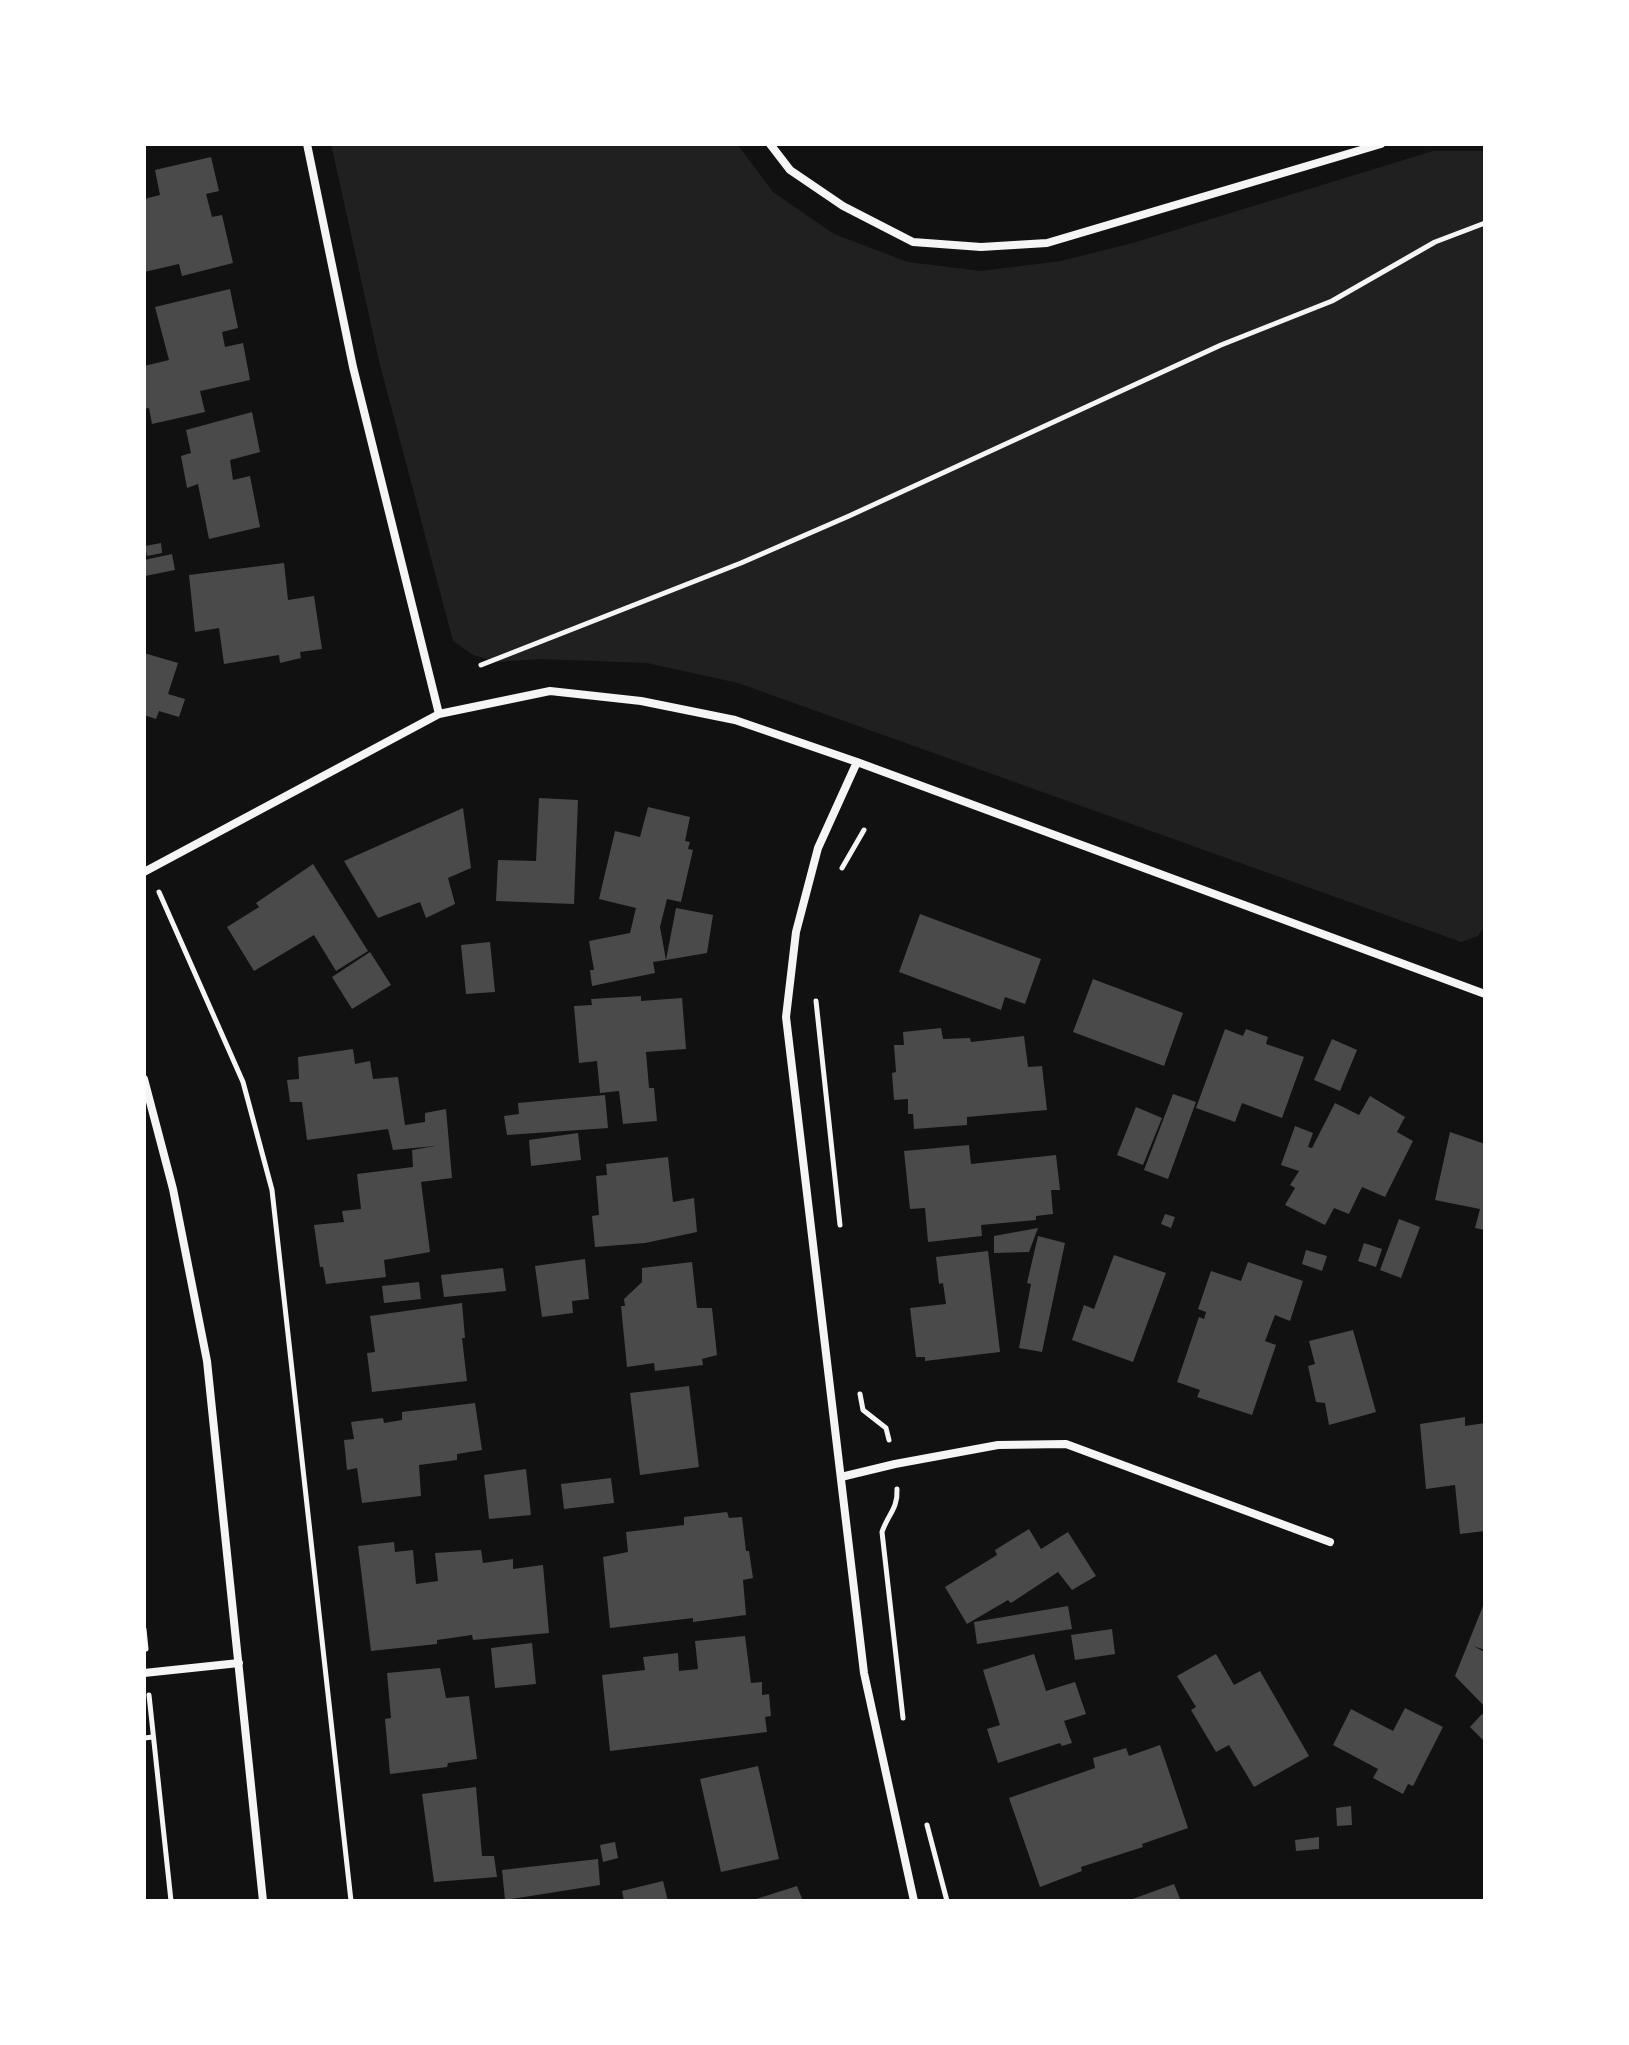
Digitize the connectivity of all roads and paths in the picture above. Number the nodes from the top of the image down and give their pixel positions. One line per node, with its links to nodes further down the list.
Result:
1 (307, 144): 6 (street)
2 (770, 144): 3 (street)
3 (1381, 144)
4 (1485, 223): 5 (path)
5 (481, 665)
6 (439, 714): 7 (street); 9 (street)
7 (857, 762): 12 (street); 17 (street)
8 (864, 830): 10 (path)
9 (144, 872): 26 (path)
10 (840, 873)
11 (816, 992): 14 (path)
12 (1485, 994)
13 (144, 1079): 19 (street)
14 (841, 1231)
15 (859, 1385): 16 (path)
16 (895, 1464): 17 (street); 18 (street); 21 (path)
17 (841, 1477): 27 (street)
18 (1330, 1542)
19 (239, 1663): 20 (street); 25 (street)
20 (144, 1673)
21 (905, 1728)
22 (144, 1738): 24 (path)
23 (925, 1815): 28 (path)
24 (171, 1901)
25 (263, 1901)
26 (351, 1901)
27 (914, 1901)
28 (947, 1901)

